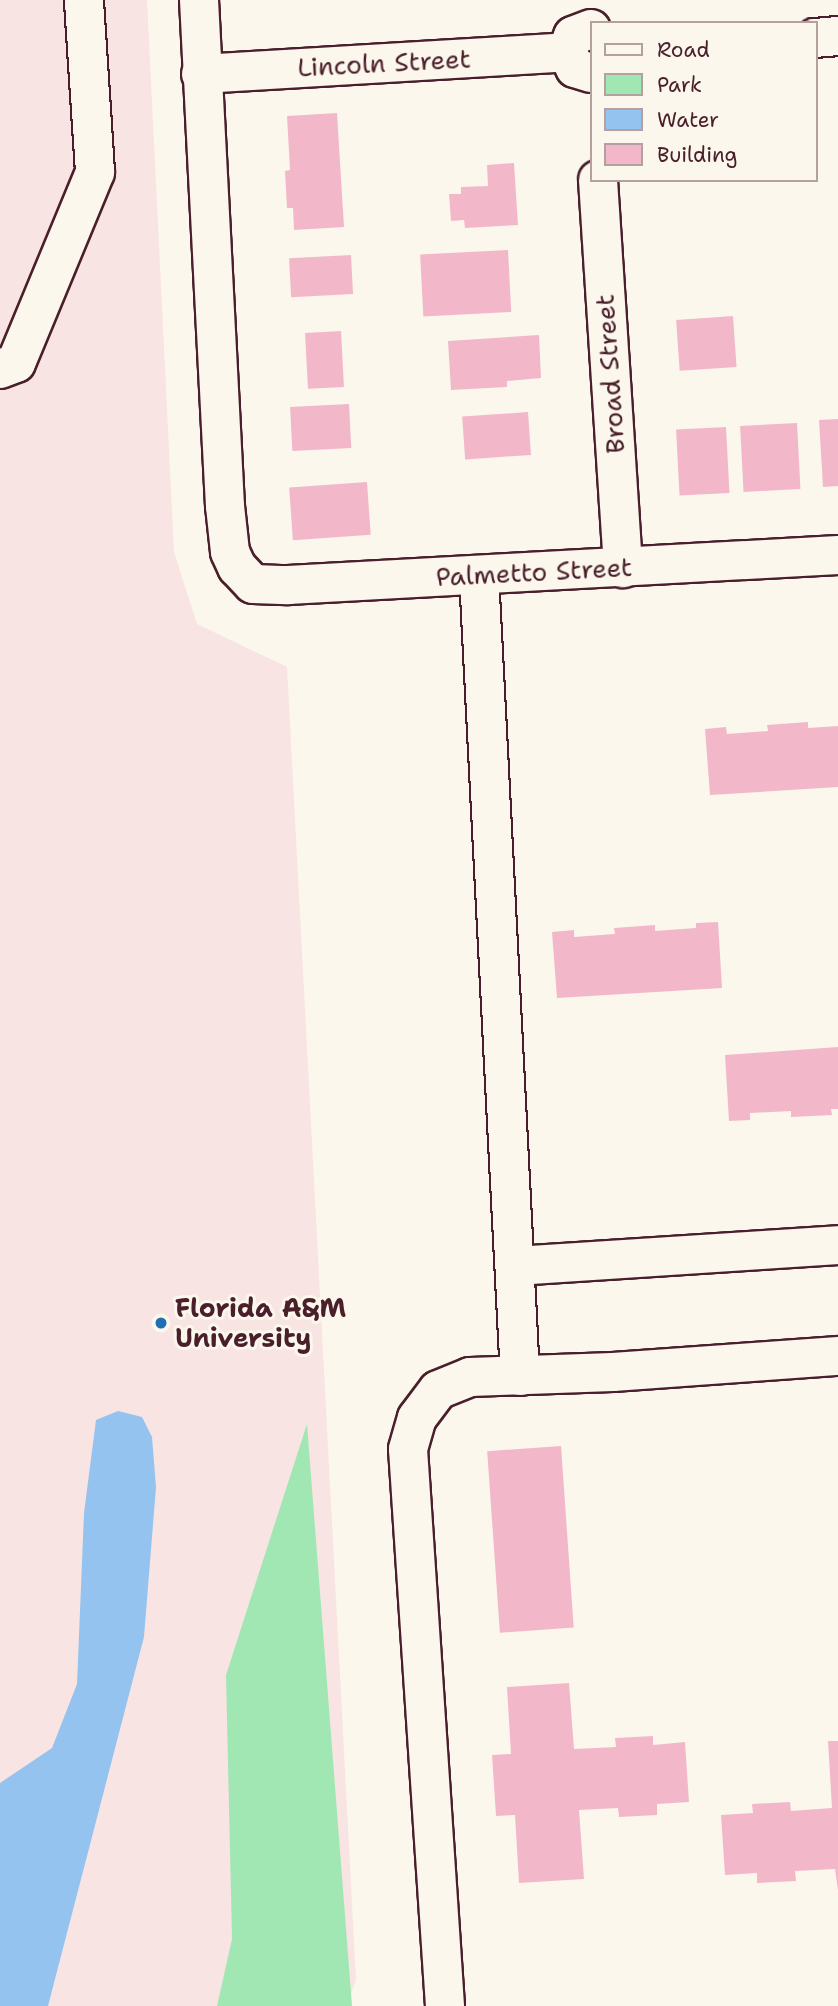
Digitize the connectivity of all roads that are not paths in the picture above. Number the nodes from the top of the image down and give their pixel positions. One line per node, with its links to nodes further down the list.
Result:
1 (83, 0): 9 (street)
2 (199, 0): 6 (street)
3 (838, 36): 4 (street)
4 (817, 38)
5 (586, 43): 6 (street, Lincoln Street); 7 (street)
6 (201, 74): 12 (street, Palmetto Street)
7 (590, 74)
8 (598, 182): 11 (street, Broad Street)
9 (0, 369)
10 (838, 555): 11 (street, Palmetto Street)
11 (622, 568): 12 (street, Palmetto Street)
12 (479, 575): 14 (street)
13 (838, 1245): 14 (street)
14 (515, 1266): 16 (street)
15 (838, 1356): 16 (street)
16 (520, 1376): 17 (street)
17 (445, 2006)

